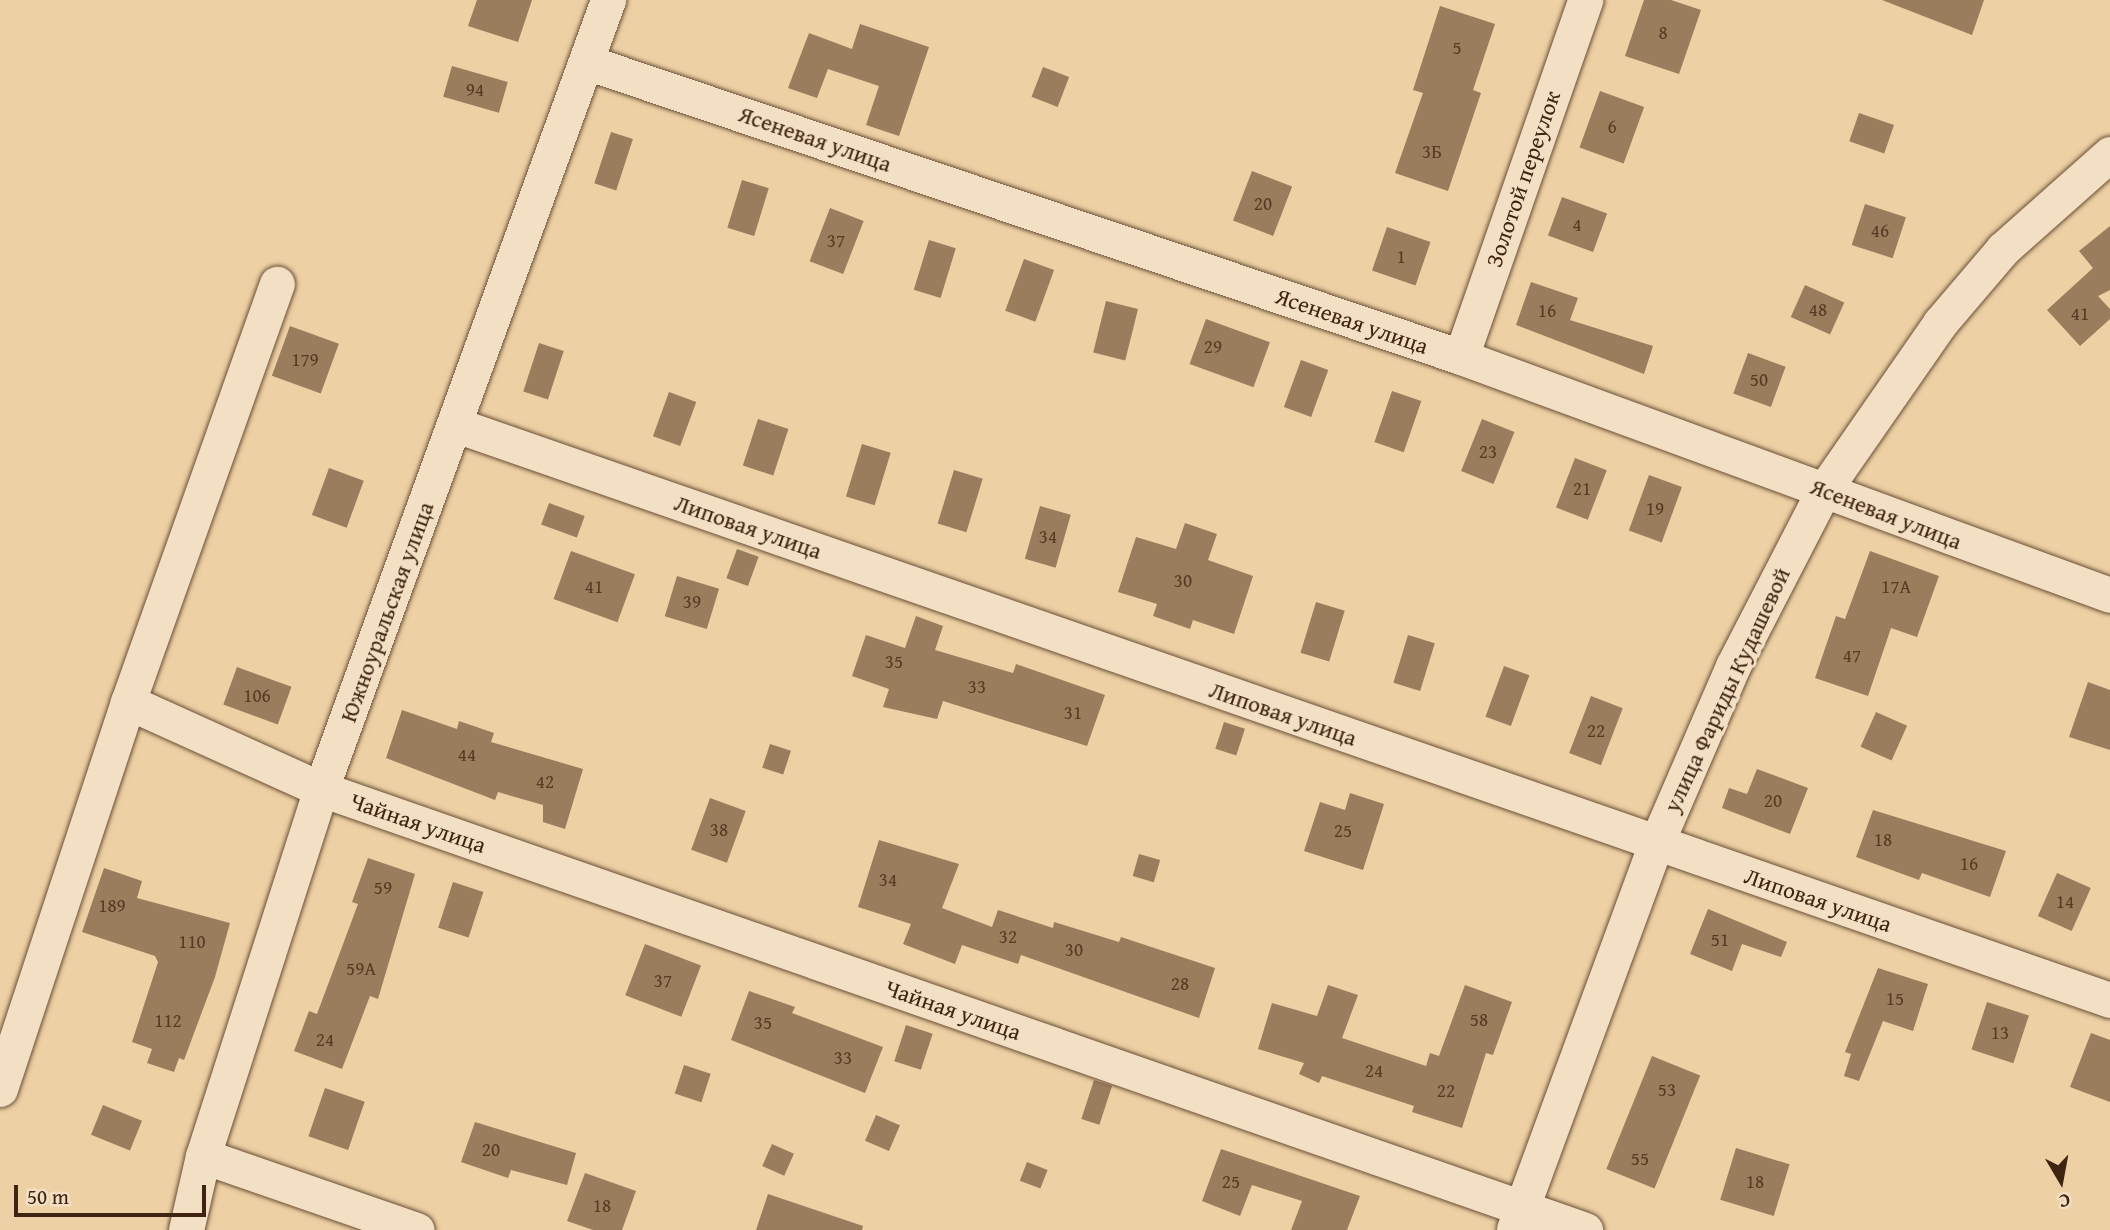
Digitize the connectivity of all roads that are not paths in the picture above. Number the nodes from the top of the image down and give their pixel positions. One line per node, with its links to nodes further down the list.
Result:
1 (608, 0): 3 (street, Южноуральская улица)
2 (1585, 0): 6 (street, Золотой переулок)
3 (589, 63): 6 (street, Ясеневая улица); 7 (street, Южноуральская улица)
4 (2110, 154): 8 (street, улица Фариды Кудашевой)
5 (278, 284): 10 (street)
6 (1461, 357): 8 (street, Ясеневая улица)
7 (456, 425): 11 (street, Южноуральская улица); 12 (street, Липовая улица)
8 (1824, 490): 9 (street, Ясеневая улица); 12 (street, улица Фариды Кудашевой)
9 (2110, 595)
10 (128, 702): 11 (street, Чайная улица); 14 (street)
11 (321, 789): 15 (street, Южноуральская улица); 16 (street, Чайная улица)
12 (1656, 844): 13 (street, Липовая улица); 16 (street, улица Фариды Кудашевой)
13 (2110, 1000)
14 (0, 1088)
15 (203, 1157): 17 (street, Южноуральская улица); 18 (street)
16 (1517, 1220): 19 (street, Чайная улица)
17 (186, 1230)
18 (417, 1230)
19 (1585, 1230)

